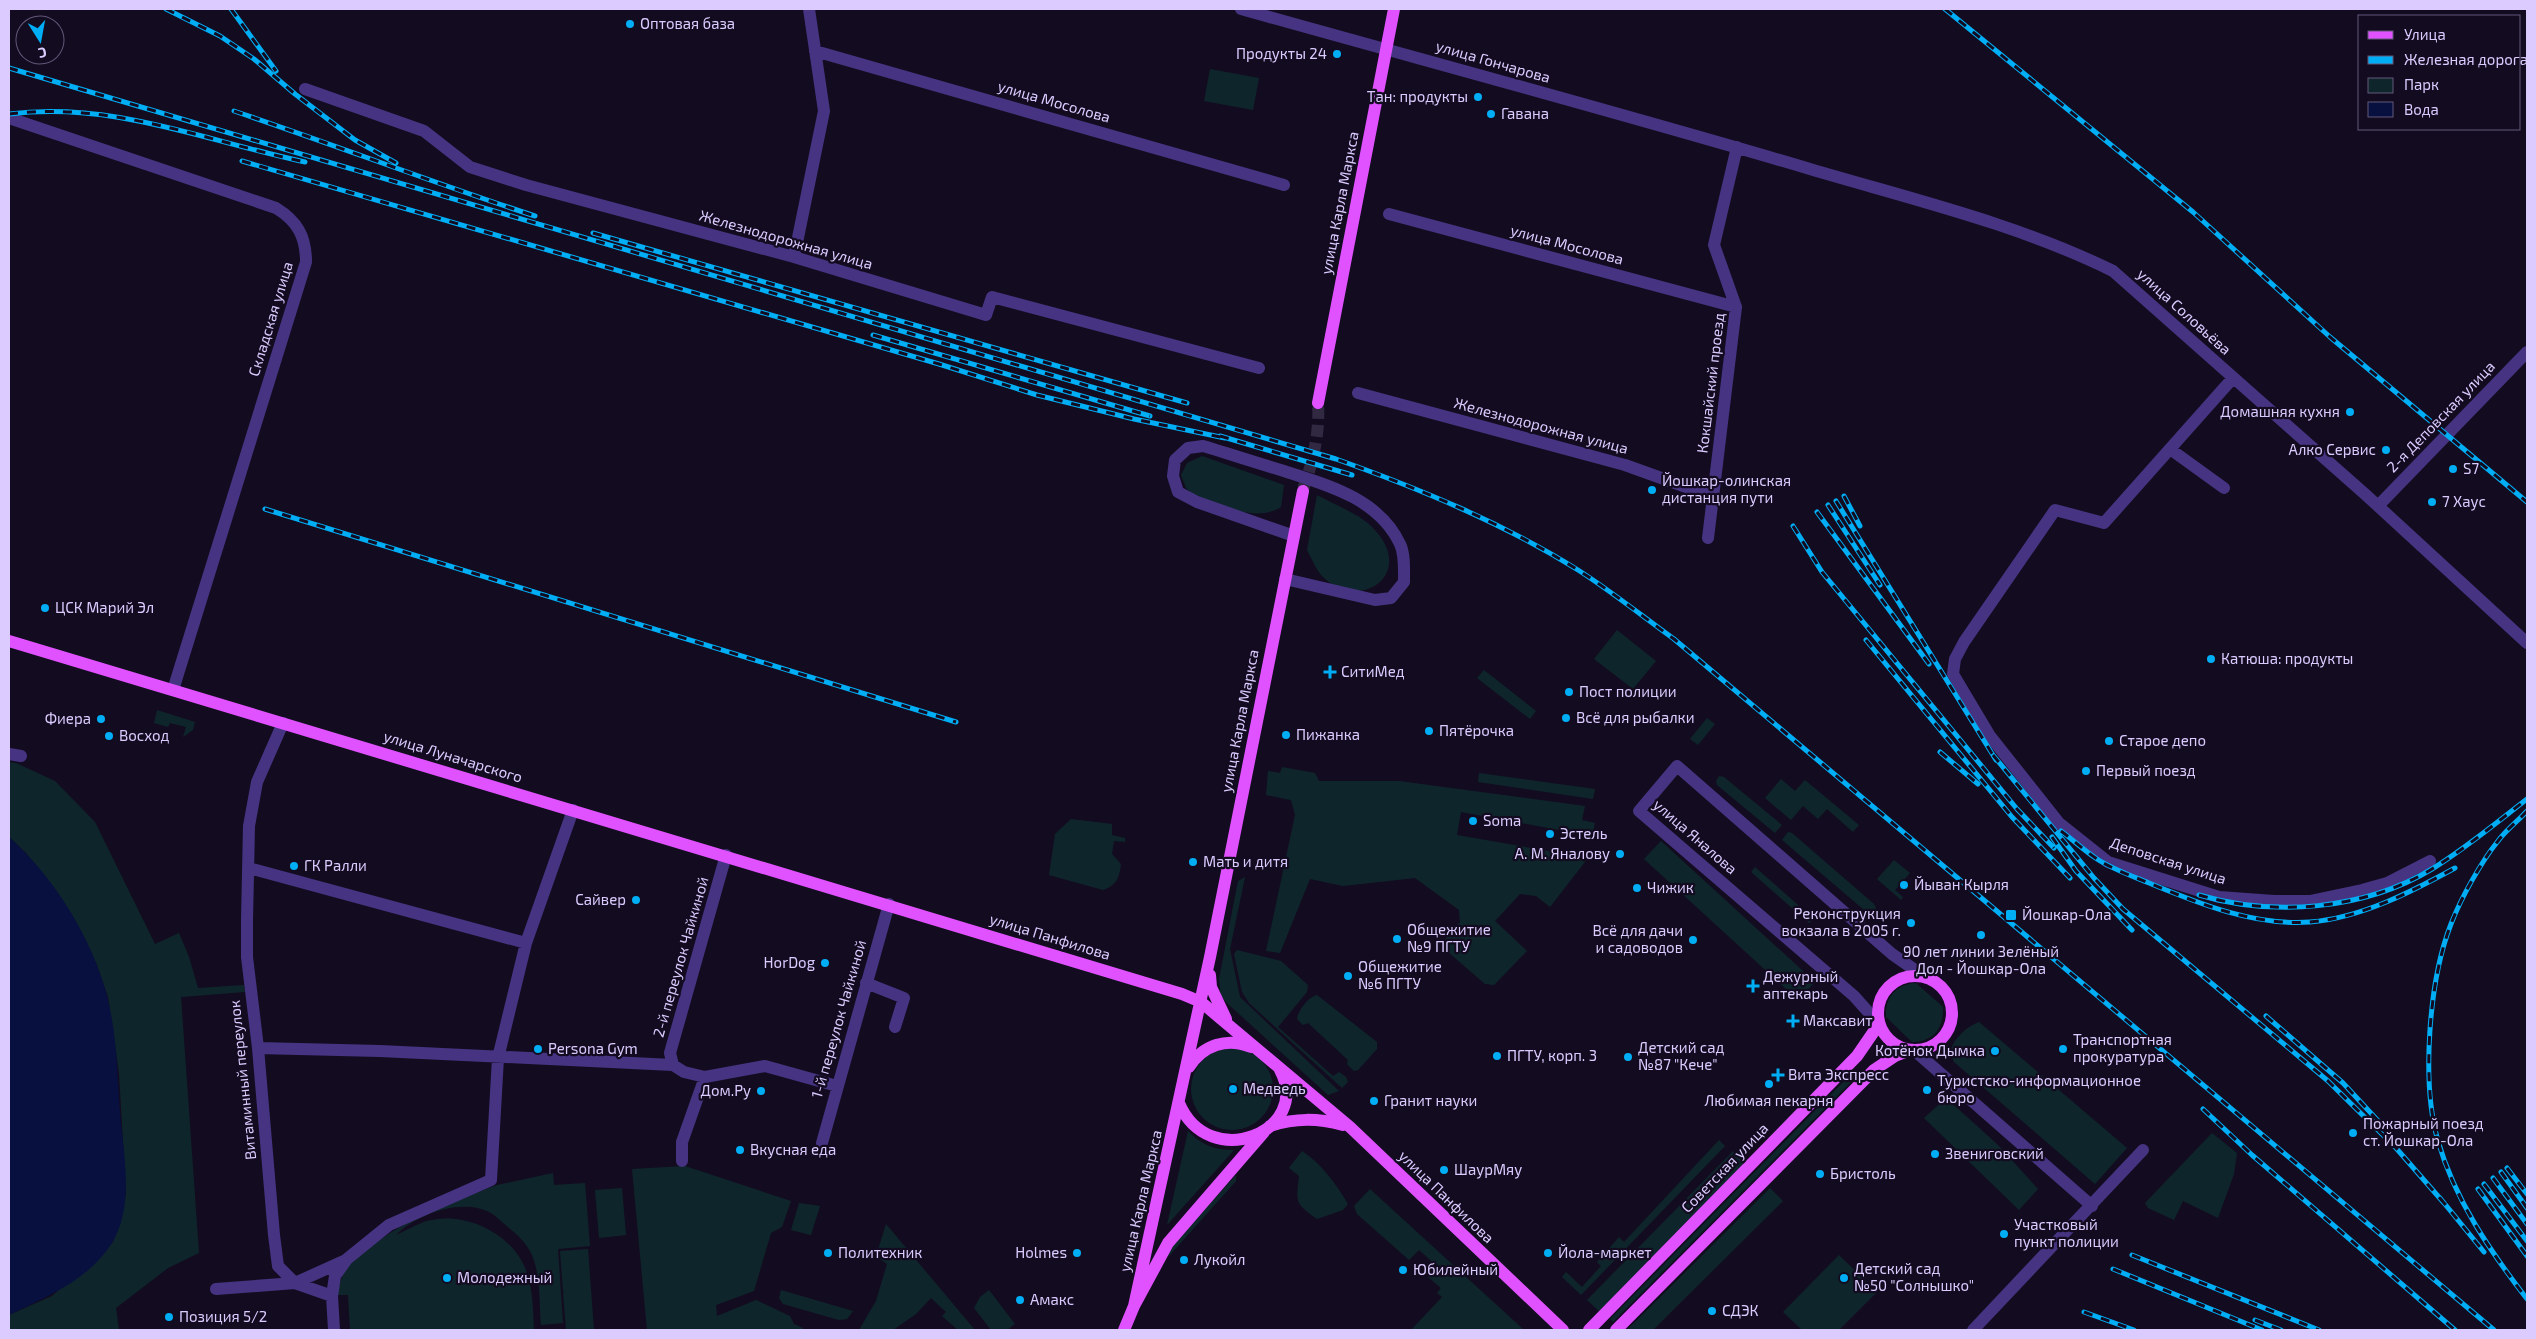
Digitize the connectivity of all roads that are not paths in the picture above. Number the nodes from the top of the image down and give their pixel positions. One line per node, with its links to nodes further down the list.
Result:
1 (809, 9): 5 (street)
2 (1241, 9): 4 (street, улица Гончарова)
3 (1394, 9): 4 (main road, улица Карла Маркса)
4 (1386, 49): 8 (street, улица Гончарова); 17 (main road, улица Карла Маркса)
5 (815, 50): 9 (street, улица Мосолова); 11 (street)
6 (305, 89): 11 (street, Железнодорожная улица)
7 (9, 118): 28 (street, Складская улица)
8 (1737, 147): 12 (street, Кокшайский проезд); 15 (street, улица Соловьёва)
9 (1284, 185)
10 (1389, 214): 12 (street, улица Мосолова)
11 (794, 257): 14 (street, Железнодорожная улица)
12 (1736, 307): 21 (street, Кокшайский проезд)
13 (2527, 352): 22 (street, 2-я Деповская улица)
14 (1259, 368)
15 (2233, 378): 18 (street); 22 (street, улица Соловьёва)
16 (1358, 393): 21 (street, Железнодорожная улица)
17 (1318, 403)
18 (2170, 449): 19 (street); 32 (street, Деповская улица)
19 (2224, 488)
20 (1302, 491): 23 (main road, улица Карла Маркса)
21 (1714, 497): 24 (street, Кокшайский проезд)
22 (2378, 506): 27 (street, улица Соловьёва)
23 (1294, 536): 25 (main road, улица Карла Маркса); 25 (street)
24 (1708, 538)
25 (1285, 579): 36 (main road, улица Карла Маркса)
26 (9, 641): 28 (main road, улица Луначарского)
27 (2527, 643)
28 (173, 690): 29 (main road, улица Луначарского)
29 (283, 723): 30 (main road, улица Луначарского); 33 (street, Витаминный переулок)
30 (573, 810): 31 (main road, улица Луначарского); 35 (street)
31 (726, 856): 34 (main road, улица Луначарского); 47 (street, 2-й переулок Чайкиной)
32 (2430, 861)
33 (248, 868): 35 (street); 43 (street, Витаминный переулок)
34 (889, 904): 38 (street, 1-й переулок Чайкиной); 39 (main road, улица Панфилова)
35 (526, 942): 46 (street)
36 (1210, 957): 39 (main road, улица Карла Маркса); 42 (main road, улица Карла Маркса)
37 (1925, 977): 40 (main road); 40 (street, улица Яналова); 45 (main road)
38 (866, 983): 41 (street); 51 (street, 1-й переулок Чайкиной)
39 (1201, 1002): 42 (main road, улица Панфилова); 49 (main road, улица Карла Маркса)
40 (1880, 1024): 45 (main road); 67 (main road, Советская улица)
41 (896, 1027)
42 (1230, 1027): 44 (main road, улица Панфилова)
43 (258, 1048): 46 (street); 60 (street, Витаминный переулок)
44 (1256, 1048): 48 (main road); 49 (main road)
45 (1912, 1051): 58 (street); 68 (main road)
46 (498, 1058): 47 (street); 59 (street)
47 (673, 1065): 50 (street)
48 (1278, 1067): 53 (main road, улица Панфилова); 54 (main road)
49 (1186, 1070): 52 (main road)
50 (705, 1077): 51 (street); 57 (street)
51 (837, 1086): 55 (street, 1-й переулок Чайкиной)
52 (1180, 1103): 54 (main road); 63 (main road, улица Карла Маркса)
53 (1350, 1127): 54 (main road); 66 (main road, улица Панфилова)
54 (1267, 1129): 63 (main road, улица Карла Маркса)
55 (822, 1143)
56 (2144, 1150): 58 (street)
57 (682, 1161)
58 (2092, 1206): 69 (street)
59 (347, 1259): 60 (street); 62 (street)
60 (295, 1282): 61 (street); 62 (street)
61 (216, 1289)
62 (332, 1296): 64 (street)
63 (1134, 1306): 65 (main road, улица Карла Маркса)
64 (334, 1330)
65 (1124, 1330)
66 (1563, 1330)
67 (1589, 1330)
68 (1616, 1330)
69 (1973, 1330)

